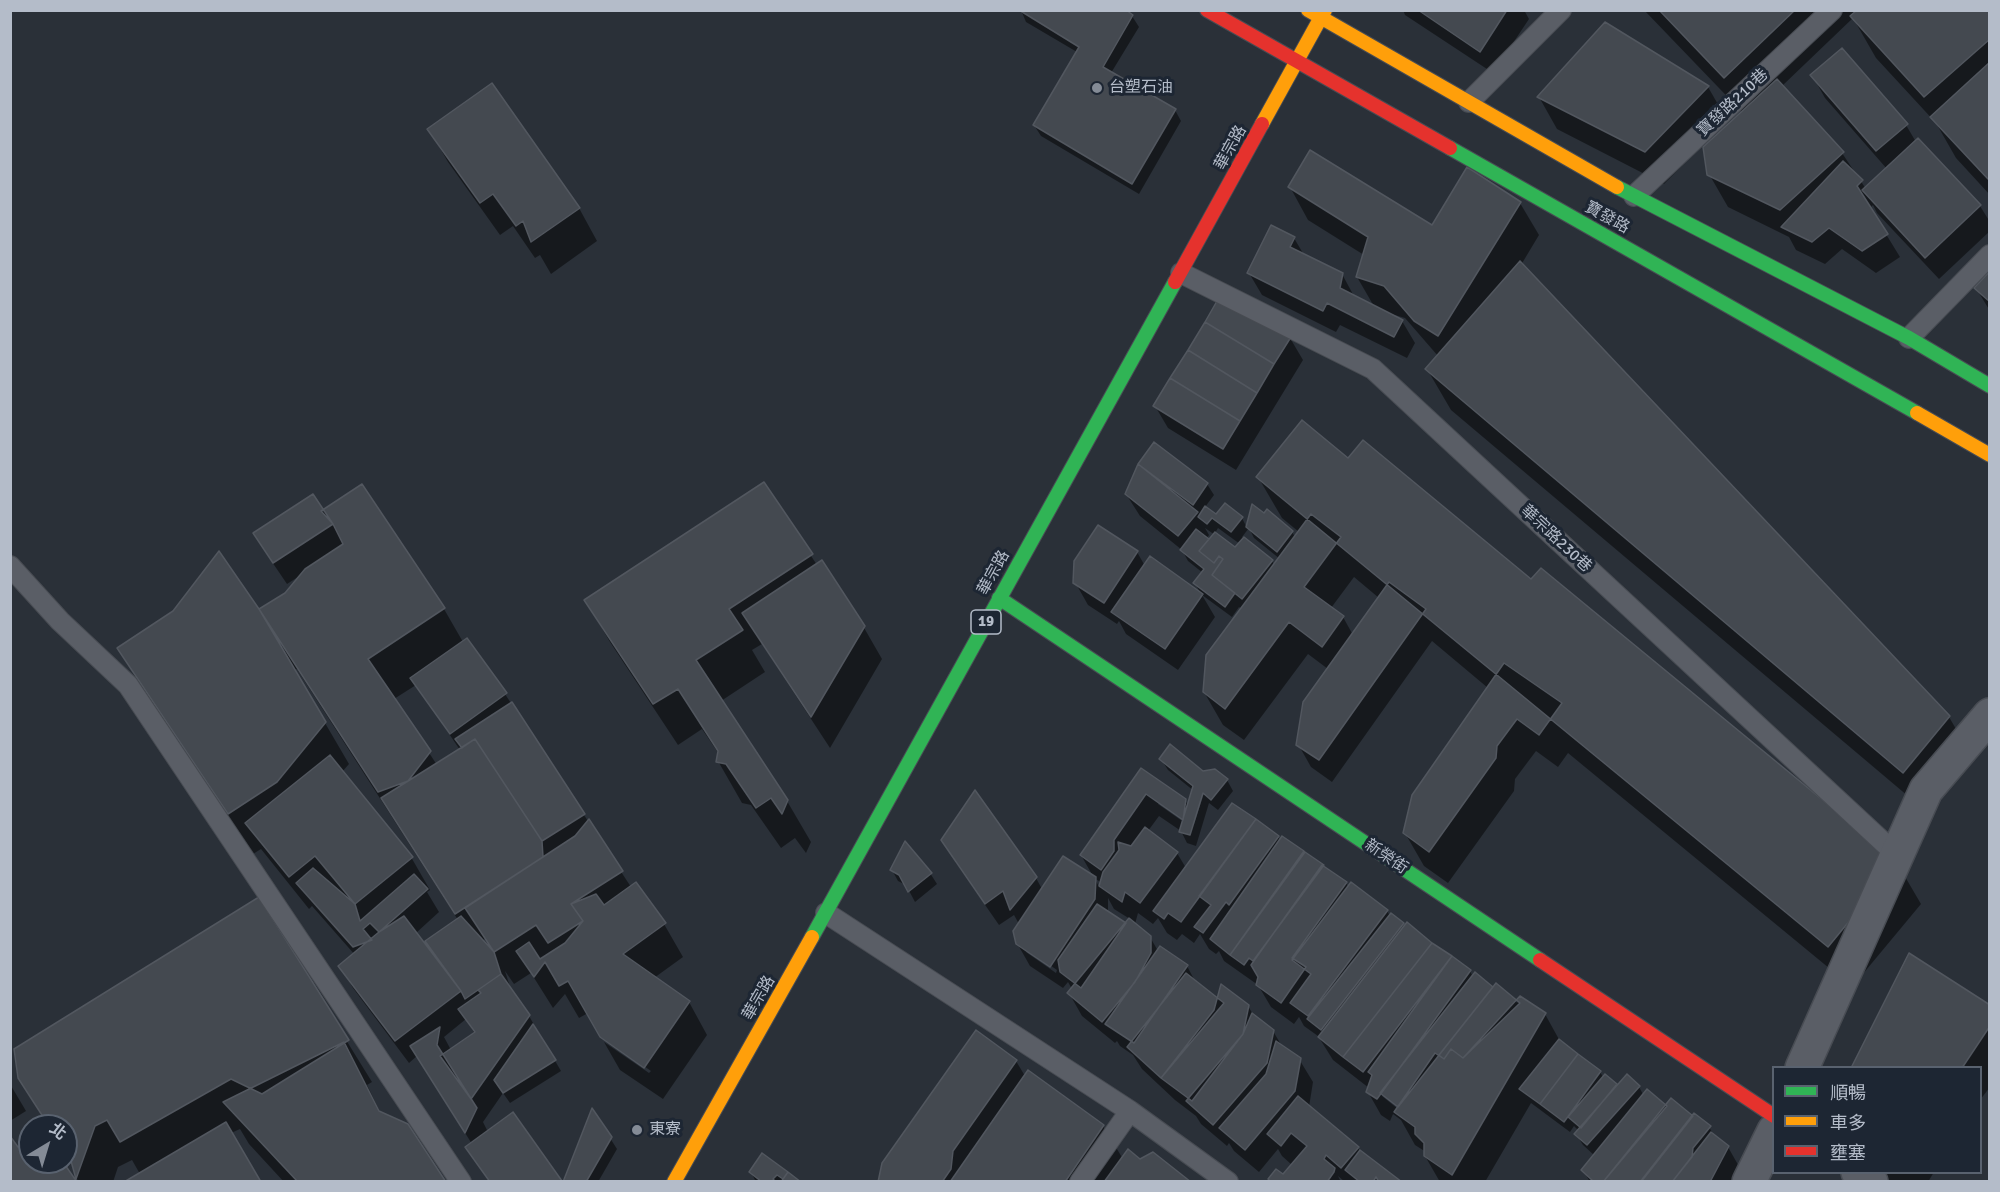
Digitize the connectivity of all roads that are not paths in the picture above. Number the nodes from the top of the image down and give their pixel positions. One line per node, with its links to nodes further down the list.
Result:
1 (1207, 10): 6 (main road, 寶發路)
2 (1308, 10): 5 (main road, 寶發路)
3 (1561, 10): 7 (lane)
4 (1832, 10): 8 (lane, 寶發路210巷)
5 (1323, 14): 6 (main road, 華宗路 / 19); 7 (main road, 寶發路)
6 (1298, 62): 10 (main road, 華宗路 / 19); 13 (main road, 寶發路)
7 (1469, 102): 8 (main road, 寶發路)
8 (1634, 196): 11 (main road, 寶發路)
9 (1989, 255): 11 (lane)
10 (1181, 273): 15 (main road, 華宗路 / 19); 17 (lane, 華宗路230巷)
11 (1909, 338): 12 (main road, 寶發路)
12 (1989, 386)
13 (1989, 455)
14 (10, 566): 23 (lane)
15 (999, 598): 18 (main road, 華宗路 / 19); 21 (main road, 新榮街)
16 (1989, 715): 17 (street)
17 (1897, 855): 19 (street)
18 (826, 913): 20 (lane); 24 (main road, 華宗路 / 19)
19 (1803, 1066)
20 (1130, 1111): 25 (lane); 26 (lane)
21 (1772, 1115)
22 (1772, 1133): 27 (street)
23 (460, 1182)
24 (674, 1182)
25 (1080, 1182)
26 (1228, 1182)
27 (1749, 1182)

